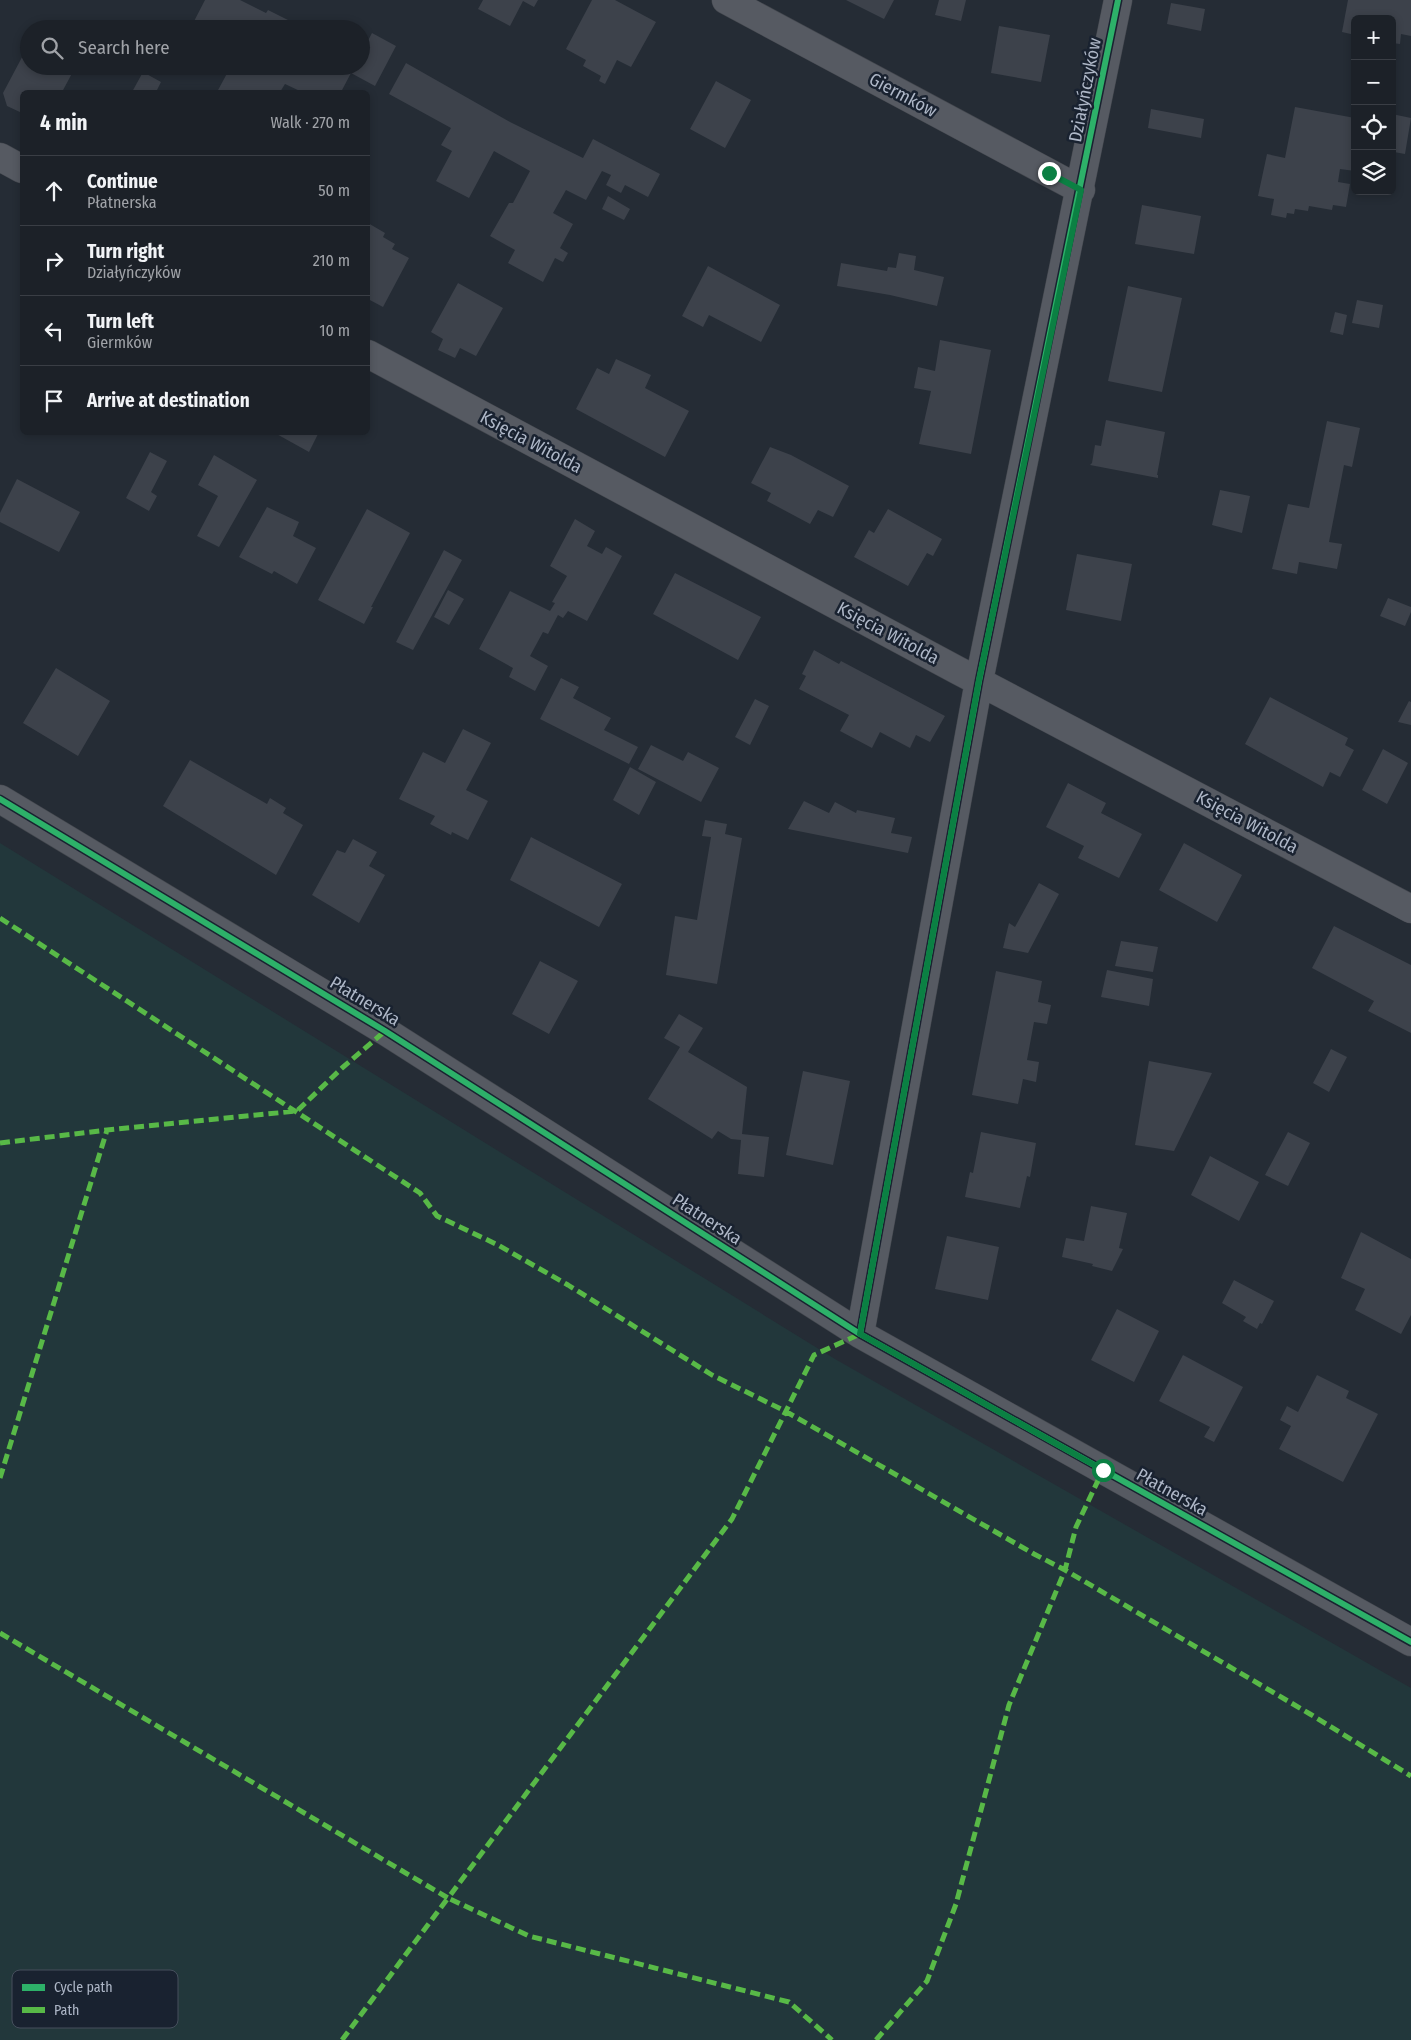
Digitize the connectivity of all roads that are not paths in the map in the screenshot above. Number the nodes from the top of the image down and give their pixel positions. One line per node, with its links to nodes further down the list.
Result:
1 (726, 0): 5 (street, Giermków)
2 (1118, 0): 5 (street, Działyńczyków)
3 (0, 157): 4 (street)
4 (20, 168)
5 (1081, 190): 7 (street, Działyńczyków)
6 (370, 355): 7 (street, Księcia Witolda)
7 (979, 680): 9 (street, Księcia Witolda); 10 (street, Działyńczyków)
8 (0, 799): 10 (street, Płatnerska)
9 (1411, 909)
10 (860, 1334): 11 (street, Płatnerska)
11 (1411, 1642)

